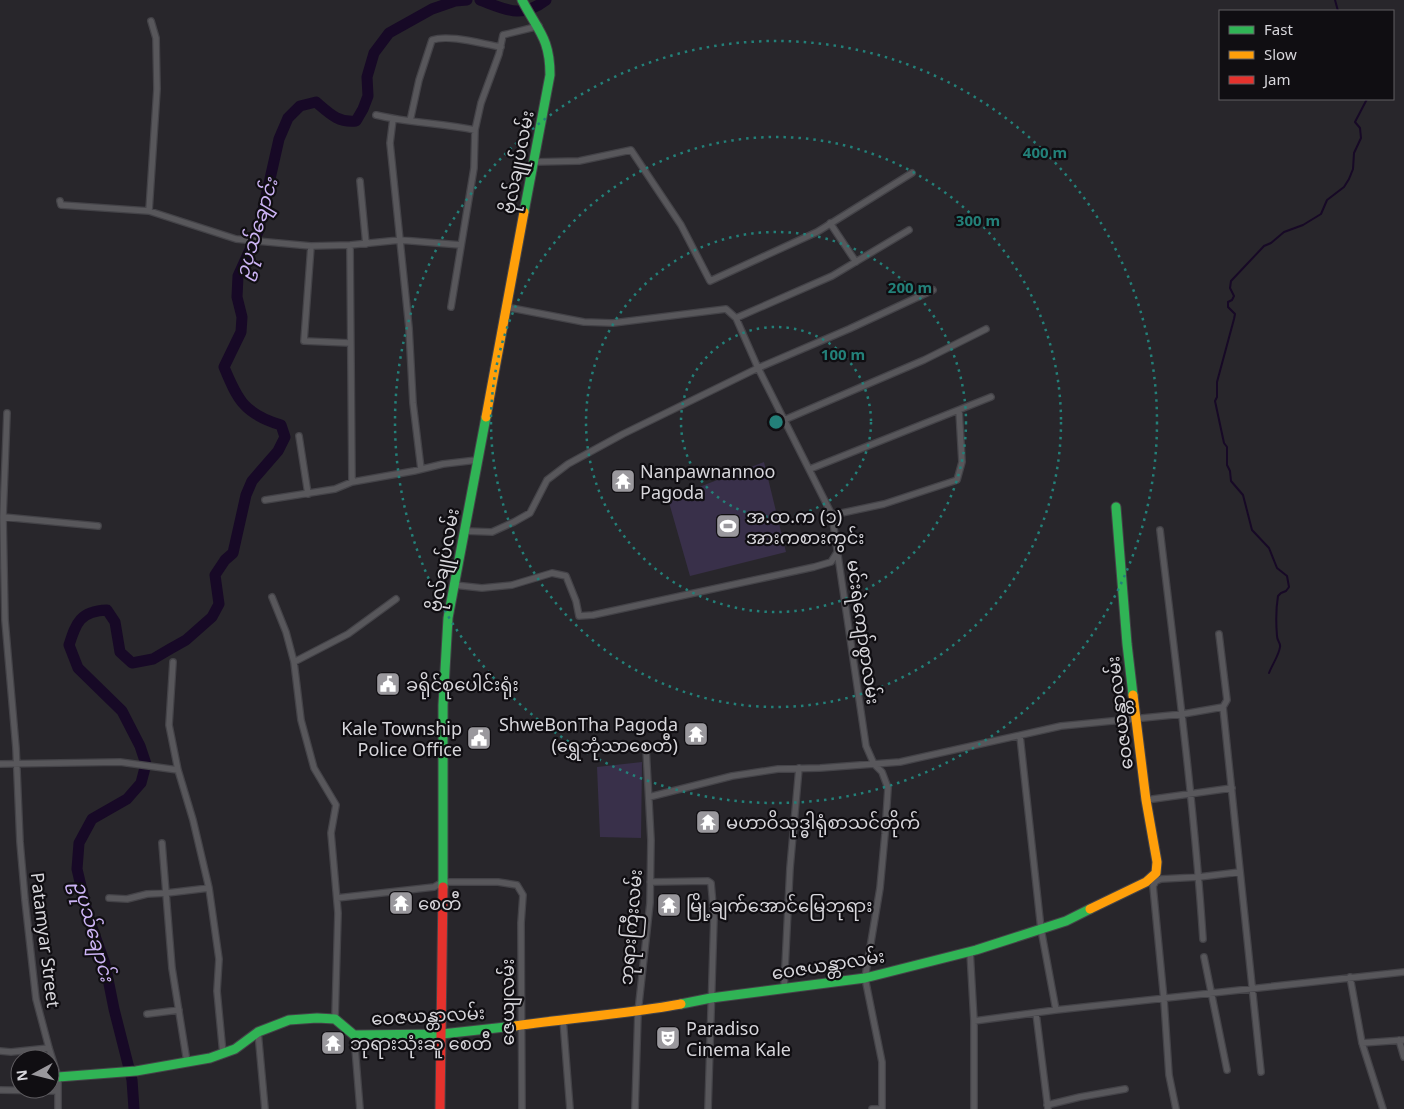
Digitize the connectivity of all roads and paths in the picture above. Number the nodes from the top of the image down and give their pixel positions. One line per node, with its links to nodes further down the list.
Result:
1 (522, 1): 3 (street, ဗိုလ်ချုပ်လမ်း)
2 (151, 21): 13 (street)
3 (539, 26): 4 (street); 9 (street, ဗိုလ်ချုပ်လမ်း)
4 (501, 47): 7 (street); 8 (street)
5 (376, 115): 6 (street)
6 (393, 120): 7 (street); 16 (street)
7 (410, 122): 8 (street)
8 (475, 130): 19 (street)
9 (534, 162): 14 (street); 24 (street, ဗိုလ်ချုပ်လမ်း)
10 (912, 173): 14 (street)
11 (360, 181): 17 (street)
12 (60, 201): 13 (street)
13 (149, 211): 20 (street)
14 (830, 224): 21 (street)
15 (909, 230): 21 (street)
16 (400, 240): 17 (street); 19 (street); 36 (street)
17 (366, 244): 18 (street)
18 (350, 245): 20 (street); 27 (street)
19 (461, 245): 23 (street)
20 (311, 246): 27 (street)
21 (856, 262): 25 (street)
22 (933, 290): 28 (street)
23 (451, 307)
24 (506, 307): 25 (street); 34 (street, ဗိုလ်ချုပ်လမ်း)
25 (736, 318): 28 (street, မင်းရဲကျော်စွာလမ်း)
26 (986, 329): 32 (street)
27 (350, 343): 37 (street)
28 (758, 368): 32 (street, မင်းရဲကျော်စွာလမ်း); 44 (street)
29 (991, 397): 30 (street)
30 (959, 410): 35 (street); 41 (street)
31 (7, 413): 42 (street, Patamyar Street)
32 (784, 420): 35 (street, မင်းရဲကျော်စွာလမ်း)
33 (300, 436): 38 (street)
34 (477, 460): 36 (street); 44 (street, ဗိုလ်ချုပ်လမ်း)
35 (810, 468): 41 (street, မင်းရဲကျော်စွာလမ်း)
36 (421, 470): 37 (street)
37 (352, 482): 38 (street)
38 (308, 494): 39 (street)
39 (265, 500)
40 (1116, 507): 55 (street, ဝေဇယန္တာလမ်း)
41 (832, 515): 46 (street, မင်းရဲကျော်စွာလမ်း)
42 (3, 517): 43 (street); 58 (street, Patamyar Street)
43 (98, 526)
44 (464, 530): 47 (street, ဗိုလ်ချုပ်လမ်း)
45 (1160, 530): 54 (street)
46 (838, 551): 47 (street); 60 (street, မင်းရဲကျော်စွာလမ်း)
47 (454, 586): 70 (street, ဗိုလ်ချုပ်လမ်း)
48 (272, 597): 52 (street)
49 (396, 599): 52 (street)
50 (1219, 634): 53 (street)
51 (173, 662): 62 (street)
52 (294, 662): 75 (street)
53 (1223, 707): 54 (street); 63 (street)
54 (1183, 714): 55 (street); 64 (street)
55 (1136, 717): 56 (street); 66 (street, ဝေဇယန္တာလမ်း)
56 (1020, 736): 60 (street); 76 (street)
57 (646, 748): 65 (street, ဘုရားကြီးလမ်း)
58 (17, 763): 59 (street); 62 (street); 102 (street, Patamyar Street)
59 (0, 764)
60 (874, 764): 61 (street); 82 (street, မင်းရဲကျော်စွာလမ်း)
61 (799, 768): 65 (street); 83 (street)
62 (178, 770): 72 (street)
63 (1232, 788): 64 (street); 68 (street)
64 (1190, 793): 66 (street); 69 (street)
65 (648, 796): 71 (street, ဘုရားကြီးလမ်း)
66 (1146, 800): 76 (street, ဝေဇယန္တာလမ်း)
67 (162, 844): 73 (street)
68 (1240, 872): 69 (street); 84 (street)
69 (1199, 877): 77 (street); 87 (street)
70 (443, 882): 75 (street); 96 (street, ဇေယျလမ်း); 98 (street, ဗိုလ်ချုပ်လမ်း)
71 (650, 882): 86 (street); 90 (street, ဘုရားကြီးလမ်း)
72 (210, 888): 73 (street); 104 (street)
73 (166, 893): 74 (street); 88 (street)
74 (110, 898)
75 (337, 898): 93 (street)
76 (1041, 929): 78 (street, ဝေဇယန္တာလမ်း); 89 (street)
77 (1203, 939)
78 (970, 951): 82 (street, ဝေဇယန္တာလမ်း); 95 (street)
79 (1204, 957): 85 (street)
80 (1404, 972): 81 (street)
81 (1350, 977): 84 (street); 101 (street)
82 (865, 978): 83 (street, ဝေဇယန္တာလမ်း); 120 (street, မင်းရဲကျော်စွာလမ်း)
83 (784, 988): 86 (street, ဝေဇယန္တာလမ်း)
84 (1251, 988): 85 (street); 108 (street)
85 (1212, 993): 87 (street); 107 (street)
86 (711, 998): 90 (street, ဝေဇယန္တာလမ်း); 118 (street)
87 (1164, 1000): 89 (street); 122 (street)
88 (179, 1010): 92 (street); 106 (street)
89 (1056, 1010): 91 (street)
90 (638, 1012): 94 (street, ဝေဇယန္တာလမ်း); 117 (street, ဘုရားကြီးလမ်း)
91 (1036, 1013): 95 (street); 111 (street)
92 (148, 1014)
93 (335, 1019): 97 (street); 99 (street, ဝေဇယန္တာလမ်း)
94 (563, 1019): 96 (street, ဝေဇယန္တာလမ်း); 116 (street)
95 (974, 1021): 121 (street)
96 (522, 1024): 98 (street, ဝေဇယန္တာလမ်း); 115 (street, ဇေယျလမ်း)
97 (258, 1032): 104 (street); 112 (street)
98 (442, 1034): 99 (street, ဝေဇယန္တာလမ်း); 114 (street, ဗိုလ်ချုပ်လမ်း)
99 (354, 1035): 113 (street)
100 (1402, 1040): 101 (street); 105 (street)
101 (1362, 1043): 123 (street)
102 (49, 1048): 103 (street)
103 (0, 1051)
104 (223, 1054): 106 (street)
105 (1404, 1057)
106 (187, 1062): 109 (street)
107 (1227, 1070)
108 (1261, 1072)
109 (60, 1077)
110 (1125, 1089): 111 (street)
111 (1048, 1107)
112 (265, 1109)
113 (360, 1109)
114 (440, 1109)
115 (522, 1109)
116 (570, 1109)
117 (635, 1109)
118 (708, 1109)
119 (872, 1109): 120 (street)
120 (882, 1109)
121 (974, 1109)
122 (1176, 1109)
123 (1383, 1109)

